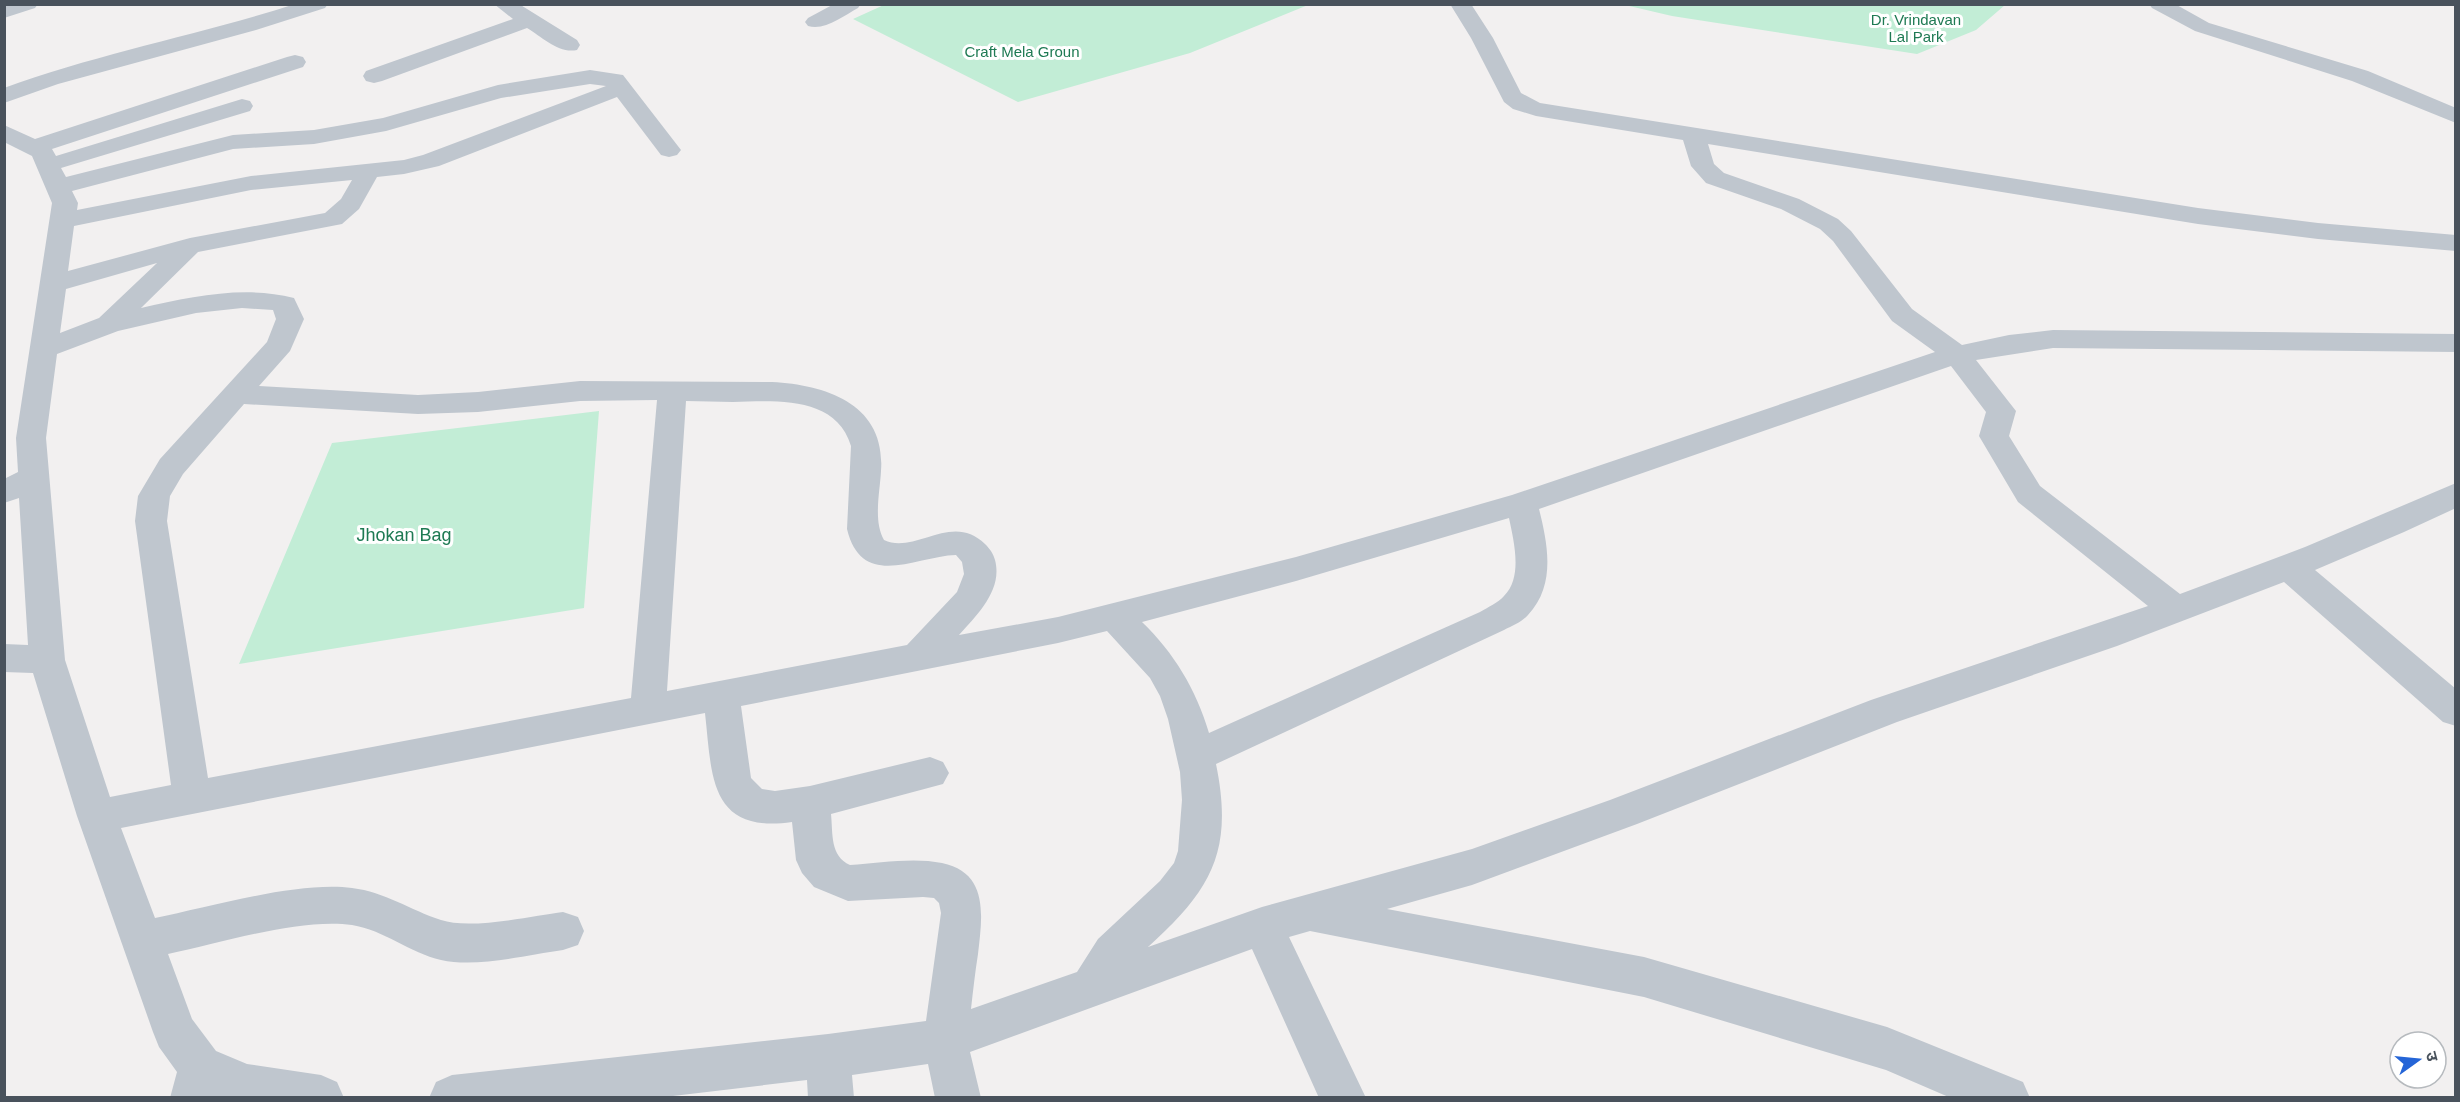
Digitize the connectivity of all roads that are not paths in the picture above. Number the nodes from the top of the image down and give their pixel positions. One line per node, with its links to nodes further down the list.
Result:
1 (28, 4): 7 (street)
2 (318, 4): 14 (street)
3 (504, 4): 8 (street)
4 (851, 4): 9 (street)
5 (1460, 4): 18 (street)
6 (2159, 4): 16 (street)
7 (4, 12)
8 (529, 20): 10 (street); 12 (street)
9 (815, 22)
10 (569, 45)
11 (296, 62): 20 (street)
12 (374, 76)
13 (620, 88): 19 (street); 20 (street); 21 (street)
14 (4, 96)
15 (242, 106): 20 (street)
16 (2456, 116)
17 (4, 132): 20 (street)
18 (1693, 135): 23 (street); 29 (street)
19 (669, 150)
20 (46, 167): 22 (street)
21 (368, 171): 22 (street); 24 (street)
22 (62, 221): 25 (street)
23 (2456, 243)
24 (190, 246): 25 (street); 26 (street)
25 (53, 284): 28 (street)
26 (108, 324): 28 (street); 31 (street)
27 (2456, 343): 29 (street)
28 (44, 349): 32 (street)
29 (1957, 355): 35 (street); 37 (street)
30 (672, 391): 31 (street); 39 (street); 43 (street)
31 (236, 394): 47 (street)
32 (33, 478): 33 (street); 41 (street)
33 (4, 492)
34 (2456, 494): 36 (street)
35 (1522, 503): 38 (street); 45 (street)
36 (2288, 566): 37 (street); 44 (street)
37 (2175, 609): 50 (street)
38 (1114, 616): 39 (street); 45 (street)
39 (918, 657): 42 (street)
40 (4, 658): 41 (street)
41 (47, 660): 49 (street)
42 (721, 695): 43 (street); 48 (street)
43 (648, 709): 47 (street)
44 (2456, 711)
45 (1197, 756): 54 (street)
46 (930, 773): 48 (street)
47 (192, 797): 49 (street)
48 (810, 802): 55 (street)
49 (97, 816): 53 (street)
50 (1310, 914): 51 (street); 63 (street)
51 (1262, 926): 54 (street); 62 (street)
52 (563, 932): 53 (street)
53 (142, 940): 57 (street)
54 (1091, 987): 55 (street)
55 (945, 1040): 56 (street); 61 (street)
56 (830, 1077): 58 (street)
57 (197, 1082): 59 (street)
58 (594, 1090): 60 (street)
59 (321, 1098)
60 (452, 1098)
61 (958, 1098)
62 (1343, 1098)
63 (2007, 1098)

